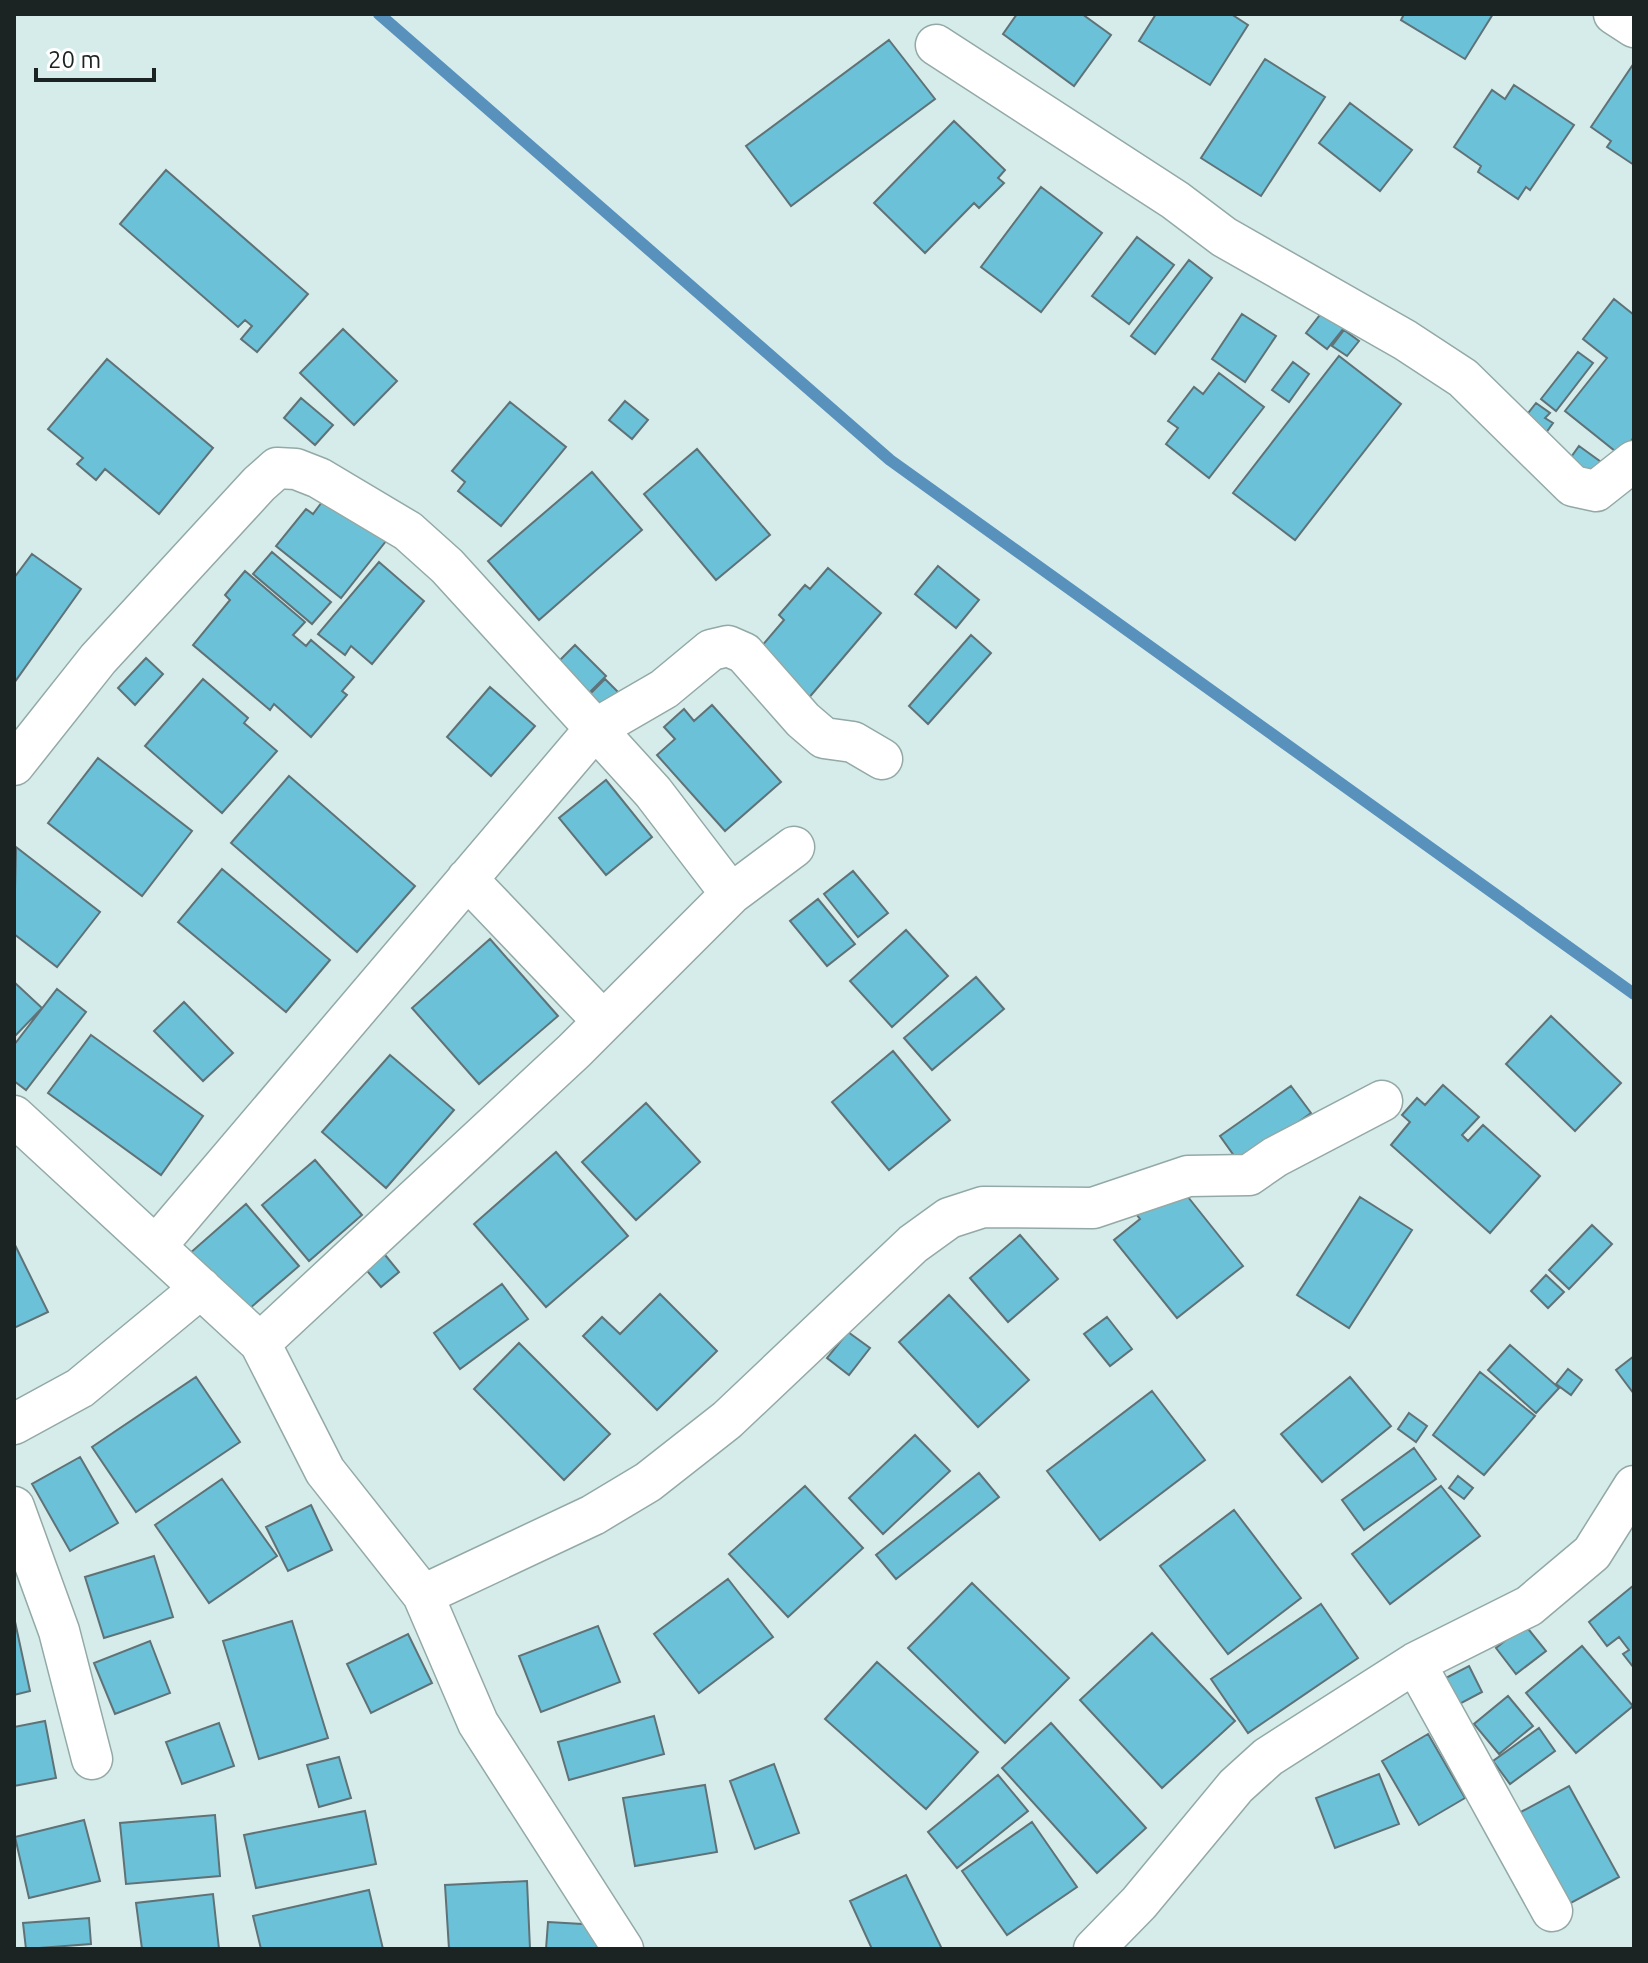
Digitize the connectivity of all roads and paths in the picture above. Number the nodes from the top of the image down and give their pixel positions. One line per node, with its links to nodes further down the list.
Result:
1 (1614, 14): 2 (street)
2 (1634, 27)
3 (936, 45): 4 (street)
4 (1634, 461)
5 (595, 729): 6 (street); 7 (street); 9 (street); 10 (street)
6 (882, 759)
7 (14, 765)
8 (794, 847): 10 (street)
9 (467, 879): 11 (street); 14 (street)
10 (731, 894): 11 (street)
11 (602, 1020): 16 (street)
12 (1382, 1101): 20 (street)
13 (14, 1116): 14 (street)
14 (156, 1246): 15 (street)
15 (201, 1288): 16 (street); 17 (street)
16 (260, 1343): 20 (street)
17 (14, 1424)
18 (1634, 1486): 21 (street)
19 (14, 1507): 22 (street)
20 (423, 1595): 24 (street)
21 (1415, 1663): 23 (street); 25 (street)
22 (92, 1759)
23 (1552, 1911)
24 (623, 1949)
25 (1094, 1949)

